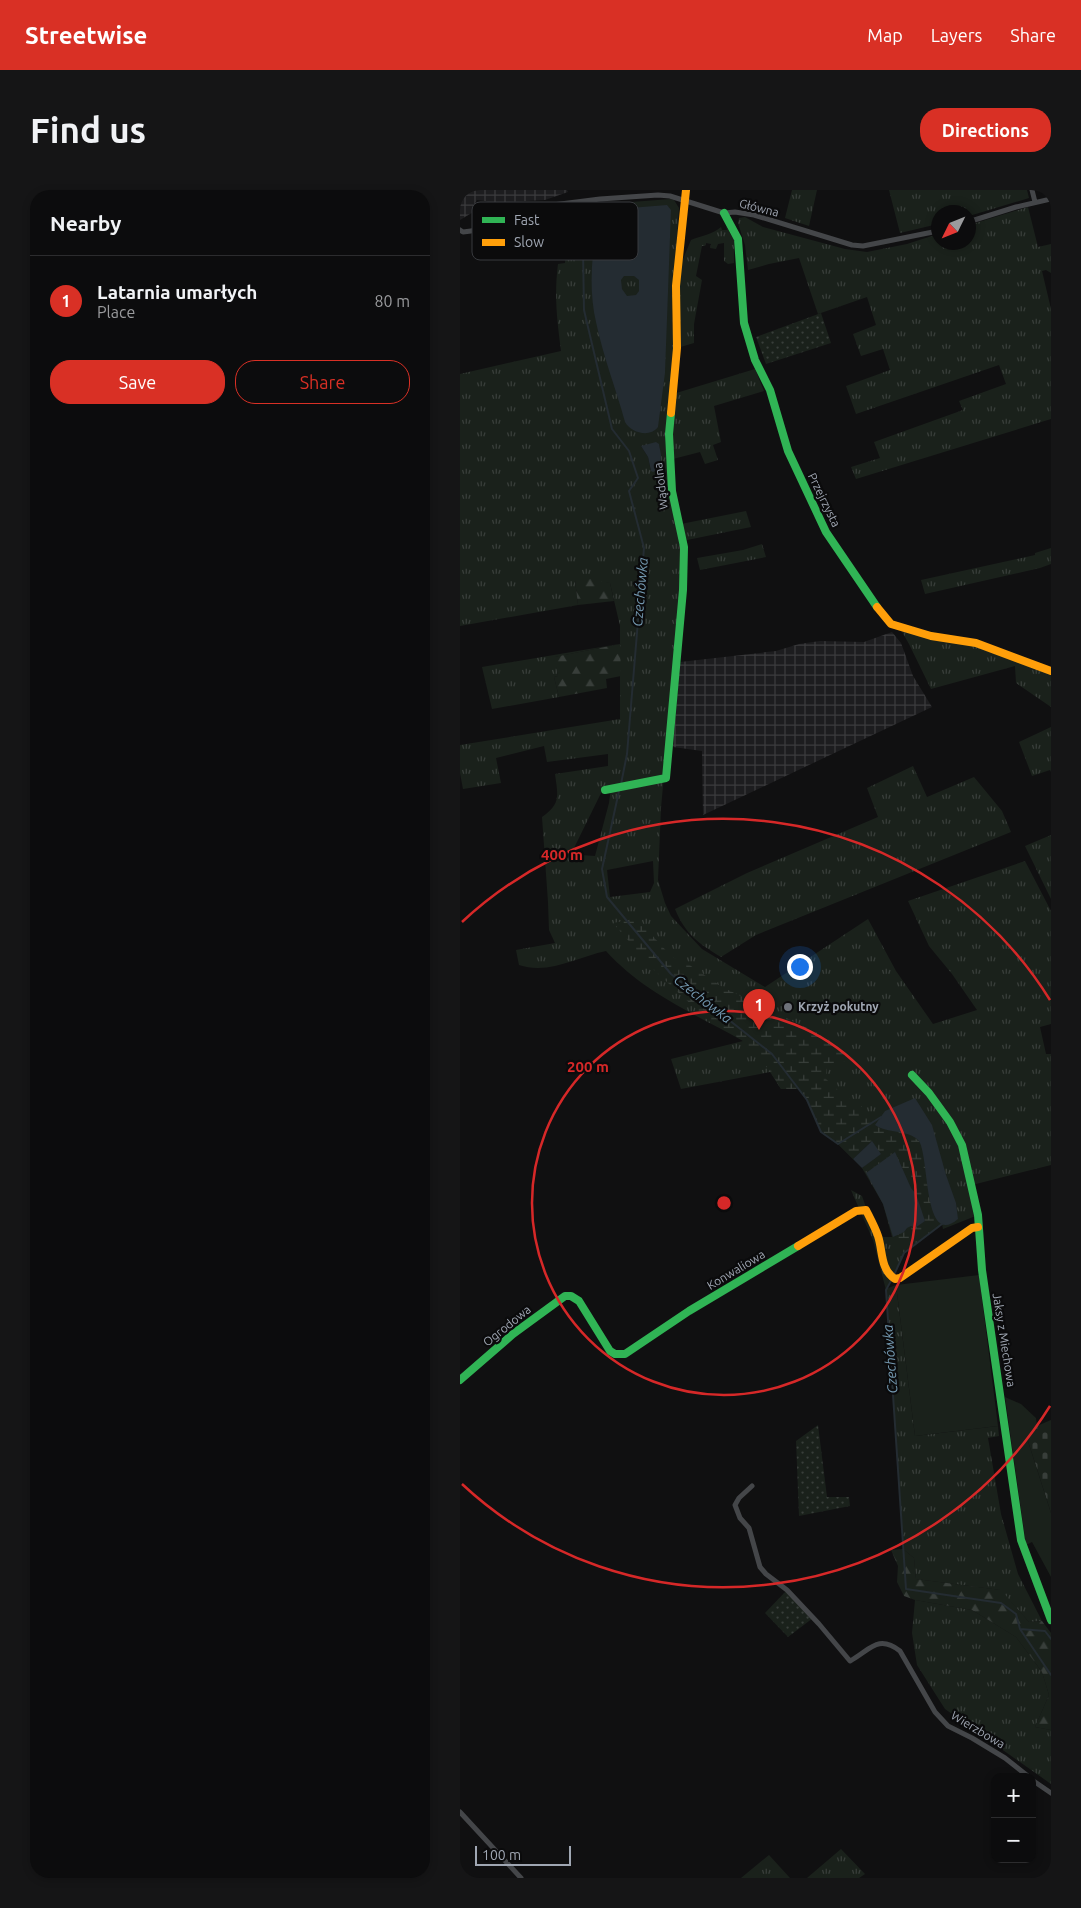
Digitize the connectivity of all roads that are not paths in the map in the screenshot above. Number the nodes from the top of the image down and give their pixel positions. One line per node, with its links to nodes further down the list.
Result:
1 (686, 190): 4 (street, Wądolna)
2 (1032, 190): 6 (street)
3 (1051, 199): 6 (street)
4 (685, 200): 5 (street, Główna); 7 (street, Główna); 13 (street, Wądolna)
5 (584, 202)
6 (1035, 202): 8 (street)
7 (724, 212): 11 (street, Główna); 12 (street, Przejrzysta)
8 (976, 220)
9 (460, 230): 10 (street, Główna)
10 (472, 231)
11 (931, 232)
12 (1051, 671)
13 (605, 790)
14 (912, 1076): 15 (street, Jaksy z Miechowa)
15 (978, 1228): 16 (street, Konwaliowa); 19 (street, Jaksy z Miechowa)
16 (571, 1296): 17 (street, Ogrodowa)
17 (460, 1380)
18 (752, 1486): 20 (street, Wierzbowa)
19 (1051, 1620)
20 (1024, 1773)
21 (1036, 1783): 22 (street)
22 (1051, 1793)
23 (460, 1812): 24 (street)
24 (521, 1878)

